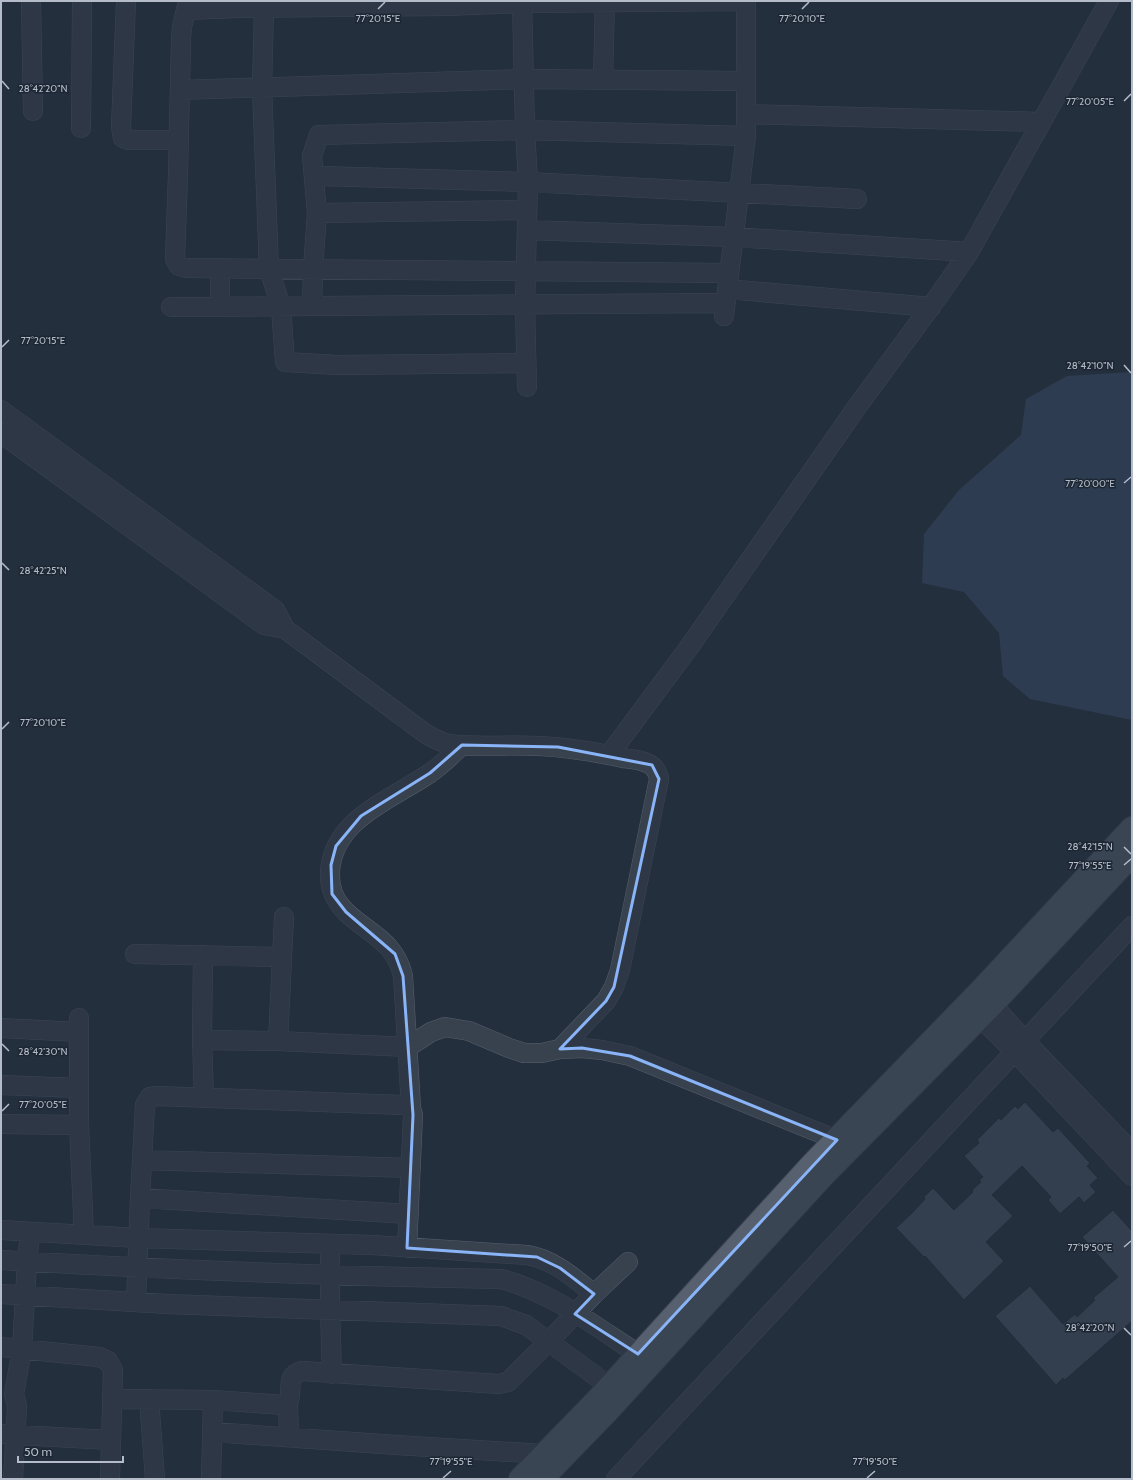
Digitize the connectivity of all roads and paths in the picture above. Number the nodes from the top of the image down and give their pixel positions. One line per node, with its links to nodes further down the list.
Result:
1 (31, 1): 20 (street)
2 (82, 1): 23 (street)
3 (126, 1): 26 (street)
4 (661, 1): 5 (street); 8 (street)
5 (746, 1): 17 (street)
6 (1109, 1): 22 (street)
7 (522, 2): 8 (street); 9 (street); 15 (street)
8 (605, 2): 16 (street)
9 (446, 3): 12 (street)
10 (238, 4): 13 (street); 14 (street)
11 (309, 4): 12 (street); 14 (street)
12 (372, 4)
13 (187, 6): 19 (street)
14 (275, 6): 18 (street)
15 (524, 79): 16 (street); 18 (street); 24 (street)
16 (603, 80): 17 (street)
17 (746, 81): 21 (street)
18 (262, 88): 19 (street); 37 (street)
19 (180, 90): 26 (street)
20 (33, 111)
21 (746, 114): 22 (street); 25 (street)
22 (1041, 122): 35 (street)
23 (81, 128)
24 (525, 130): 25 (street); 28 (street); 32 (street)
25 (746, 136): 29 (street)
26 (179, 140): 36 (street)
27 (320, 176): 28 (street)
28 (528, 182): 29 (street); 31 (street)
29 (739, 192): 30 (street); 34 (street)
30 (857, 199)
31 (527, 210): 32 (street); 33 (street)
32 (317, 213): 38 (street)
33 (527, 230): 34 (street); 39 (street)
34 (733, 237): 35 (street); 40 (street)
35 (968, 252): 46 (street)
36 (220, 268): 37 (street); 44 (street)
37 (269, 269): 38 (street); 45 (street)
38 (313, 269): 39 (street); 42 (street)
39 (526, 270): 40 (street); 41 (street)
40 (726, 295): 41 (street); 46 (street)
41 (525, 305): 42 (street); 47 (street)
42 (312, 306): 45 (street)
43 (171, 307): 44 (street)
44 (220, 307): 45 (street)
45 (281, 307): 47 (street)
46 (931, 307): 53 (street)
47 (526, 363): 48 (street)
48 (527, 387)
49 (1, 410): 51 (street)
50 (1, 433): 51 (street)
51 (285, 629): 52 (street)
52 (462, 745): 53 (street); 66 (street)
53 (609, 755): 67 (street)
54 (1132, 828): 61 (main road)
55 (1132, 855): 61 (main road)
56 (284, 917): 60 (street)
57 (1132, 926): 65 (street)
58 (135, 954): 59 (street)
59 (203, 955): 60 (street); 63 (street)
60 (282, 957): 64 (street)
61 (980, 1004): 65 (street); 74 (main road); 104 (main road)
62 (1, 1028): 69 (street)
63 (202, 1040): 64 (street); 70 (street)
64 (278, 1041): 66 (street)
65 (1019, 1045): 75 (street); 78 (street); 120 (street)
66 (408, 1047): 67 (street); 71 (street)
67 (560, 1049): 74 (street)
68 (1, 1084): 69 (street)
69 (79, 1088): 73 (street)
70 (204, 1098): 71 (street); 76 (street)
71 (411, 1108): 77 (street)
72 (1, 1124): 73 (street)
73 (79, 1125): 83 (street)
74 (837, 1140): 101 (main road)
75 (1132, 1152)
76 (143, 1160): 77 (street); 79 (street)
77 (411, 1168): 80 (street)
78 (1132, 1176)
79 (140, 1198): 80 (street); 84 (street)
80 (409, 1214): 86 (street)
81 (1, 1230): 82 (street)
82 (30, 1232): 83 (street); 88 (street)
83 (84, 1235): 84 (street)
84 (138, 1238): 85 (street); 90 (street)
85 (330, 1244): 86 (street); 91 (street)
86 (408, 1248): 93 (street)
87 (1, 1260): 88 (street)
88 (27, 1262): 90 (street); 94 (street)
89 (628, 1262): 93 (street)
90 (137, 1268): 91 (street); 95 (street)
91 (330, 1275): 96 (street); 97 (street)
92 (1, 1294): 94 (street)
93 (594, 1294): 97 (street)
94 (25, 1295): 95 (street); 100 (street)
95 (136, 1302): 96 (street)
96 (330, 1310): 98 (street); 102 (street)
97 (575, 1314): 98 (street); 101 (street)
98 (549, 1341): 102 (street); 104 (street)
99 (1, 1347): 100 (street)
100 (22, 1349): 103 (street); 105 (street)
101 (638, 1354): 104 (main road)
102 (332, 1374): 108 (street)
103 (8, 1391): 110 (street)
104 (615, 1392): 113 (main road); 119 (main road)
105 (113, 1399): 106 (street); 112 (street)
106 (149, 1399): 107 (street); 116 (street)
107 (213, 1400): 108 (street); 109 (street)
108 (288, 1403): 111 (street)
109 (212, 1432): 111 (street); 117 (street)
110 (8, 1434): 112 (street); 114 (street)
111 (288, 1438): 113 (street)
112 (110, 1440): 115 (street)
113 (544, 1454): 118 (main road)
114 (13, 1479)
115 (110, 1479)
116 (155, 1479)
117 (211, 1479)
118 (520, 1479)
119 (542, 1479)
120 (616, 1479)

